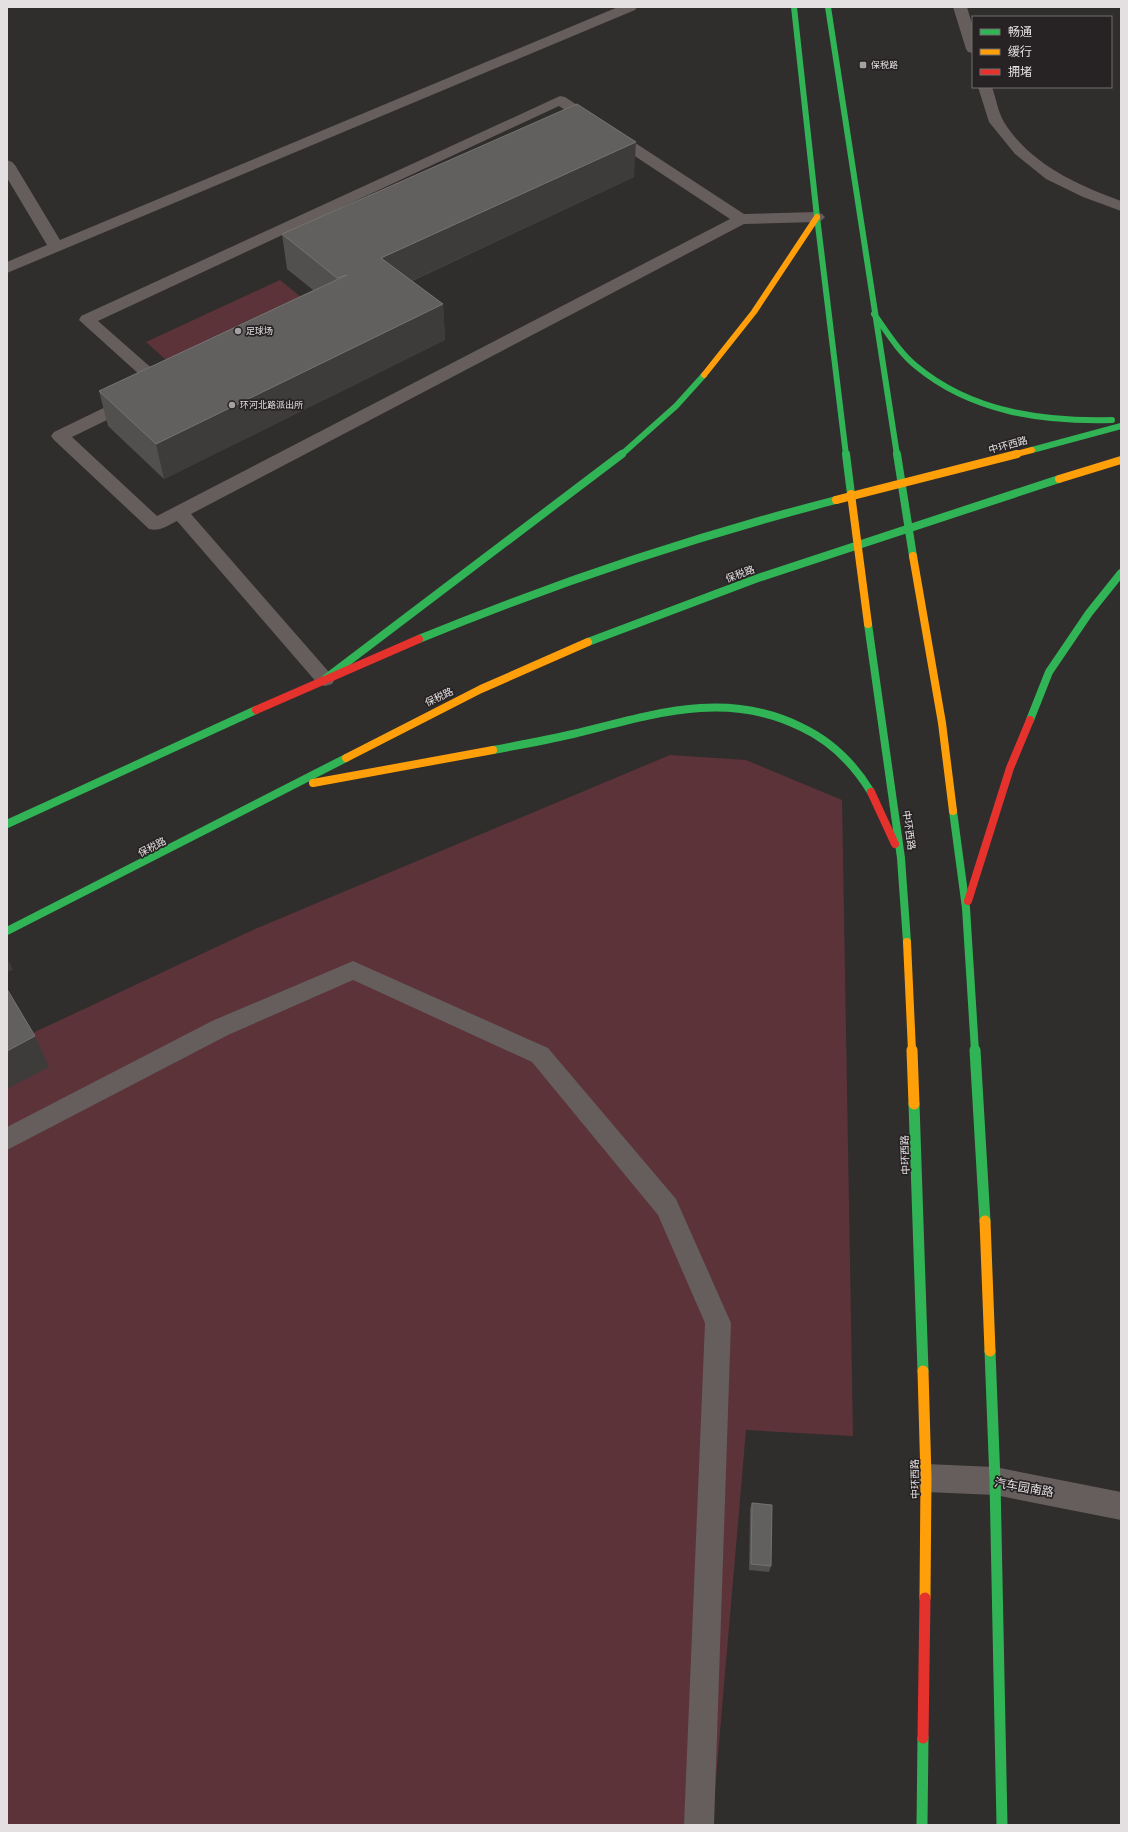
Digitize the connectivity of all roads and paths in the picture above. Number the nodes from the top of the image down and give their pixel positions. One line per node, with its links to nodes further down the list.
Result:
1 (630, 7): 11 (street)
2 (794, 7): 9 (main road)
3 (828, 7): 13 (main road)
4 (960, 7): 5 (street)
5 (972, 46)
6 (985, 88): 8 (street)
7 (7, 165): 11 (street)
8 (1121, 206)
9 (816, 217): 10 (street); 18 (main road); 23 (main road)
10 (742, 219): 19 (street); 19 (street)
11 (56, 247): 12 (street)
12 (7, 268)
13 (874, 314): 14 (main road); 17 (main road)
14 (1121, 419)
15 (1121, 426): 17 (main road, 中环西路)
16 (1121, 460): 20 (main road)
17 (901, 484): 18 (main road, 中环西路); 20 (main road)
18 (851, 496): 21 (main road); 23 (main road)
19 (178, 512): 23 (street)
20 (908, 526): 21 (main road); 27 (main road)
21 (856, 543): 24 (main road, 保税路); 26 (main road, 中环西路)
22 (1121, 573): 27 (main road)
23 (324, 680): 25 (main road)
24 (294, 786): 26 (main road); 28 (main road, 保税路)
25 (7, 824)
26 (901, 858): 30 (main road, 中环西路)
27 (966, 908): 31 (main road)
28 (7, 931)
29 (7, 1139): 33 (street)
30 (926, 1478): 31 (street, 汽车园南路); 34 (main road, 中环西路)
31 (995, 1481): 32 (street, 汽车园南路); 35 (main road)
32 (1121, 1506)
33 (699, 1825)
34 (922, 1825)
35 (1002, 1825)

